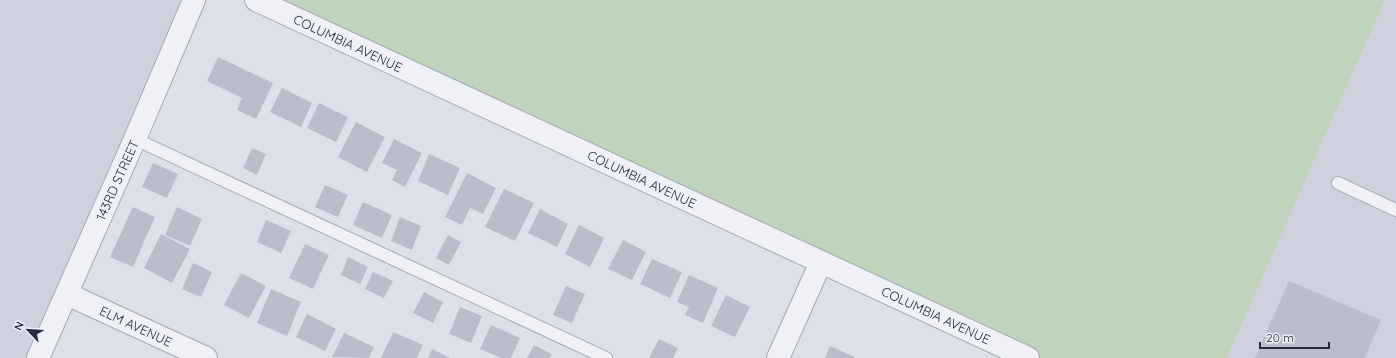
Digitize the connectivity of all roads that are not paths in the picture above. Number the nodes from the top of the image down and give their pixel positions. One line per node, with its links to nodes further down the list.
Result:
1 (194, 0): 3 (street, 143RD STREET)
2 (256, 0): 6 (street, COLUMBIA AVENUE)
3 (135, 139): 7 (street, 143RD STREET); 10 (lane)
4 (1338, 184): 5 (lane)
5 (1396, 210)
6 (821, 262): 11 (street); 12 (street, COLUMBIA AVENUE)
7 (67, 294): 8 (street, 143RD STREET); 9 (street, ELM AVENUE)
8 (38, 358)
9 (206, 358)
10 (606, 358)
11 (778, 358)
12 (1028, 358)

